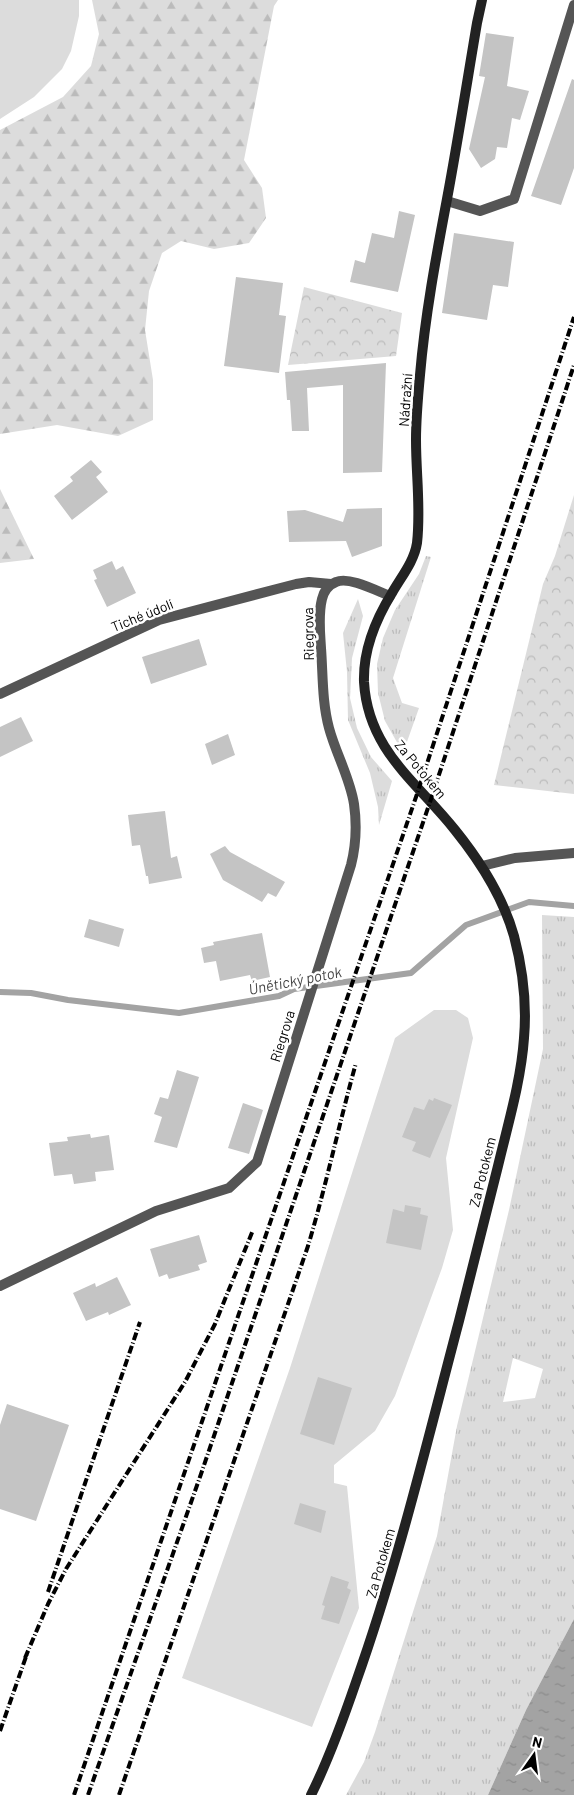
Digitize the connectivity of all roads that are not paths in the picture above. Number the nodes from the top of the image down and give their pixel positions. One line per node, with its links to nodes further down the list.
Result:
1 (482, 0): 3 (main road, Nádražní)
2 (574, 5): 3 (street)
3 (447, 201): 5 (main road, Nádražní)
4 (331, 584): 5 (street); 6 (street, Tiché údolí); 9 (street, Riegrova)
5 (390, 596): 8 (main road, Za Potokem)
6 (0, 694)
7 (574, 853): 8 (street)
8 (482, 866): 10 (main road, Za Potokem)
9 (0, 1286)
10 (311, 1795)

